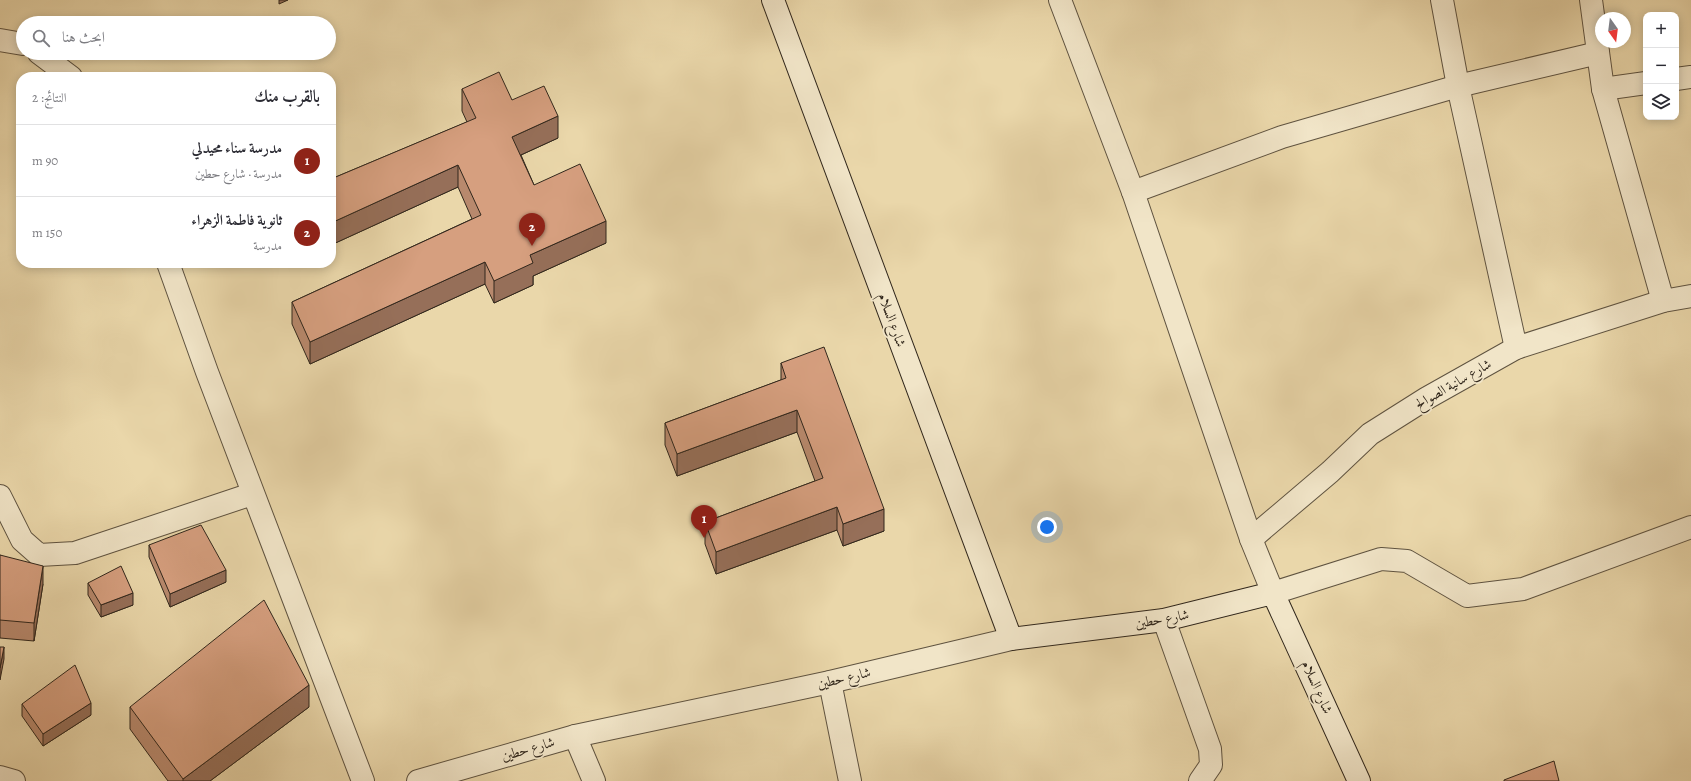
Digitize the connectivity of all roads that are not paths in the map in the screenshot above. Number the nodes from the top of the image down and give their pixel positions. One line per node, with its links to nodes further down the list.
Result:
1 (773, 0): 26 (street, شارع السلام)
2 (1060, 0): 15 (street, شارع السلام)
3 (1442, 0): 13 (street)
4 (1591, 0): 7 (street)
5 (0, 40): 6 (street)
6 (16, 43)
7 (1598, 53): 13 (street); 14 (street)
8 (48, 60): 9 (street)
9 (64, 72)
10 (1691, 77): 11 (street)
11 (1679, 79)
12 (1643, 83): 14 (street)
13 (1458, 86): 15 (street); 19 (street)
14 (1604, 89): 18 (street)
15 (1133, 192): 23 (street, شارع السلام)
16 (170, 268): 20 (street)
17 (1691, 296): 18 (street, شارع سانية الصوالح)
18 (1663, 301): 19 (street, شارع سانية الصوالح)
19 (1516, 348): 23 (street, شارع سانية الصوالح)
20 (252, 494): 21 (street); 31 (street)
21 (0, 496)
22 (1691, 527): 24 (street, شارع حطين)
23 (1251, 539): 24 (street, شارع السلام)
24 (1273, 593): 25 (street, شارع حطين); 36 (street, شارع السلام)
25 (1164, 620): 26 (street, شارع حطين); 35 (street)
26 (1012, 639): 27 (street, شارع حطين)
27 (830, 682): 28 (street, شارع حطين); 34 (street)
28 (575, 736): 32 (street, شارع حطين); 33 (street)
29 (0, 777): 30 (street)
30 (14, 781)
31 (363, 781)
32 (418, 781)
33 (594, 781)
34 (850, 781)
35 (1200, 781)
36 (1359, 781)

